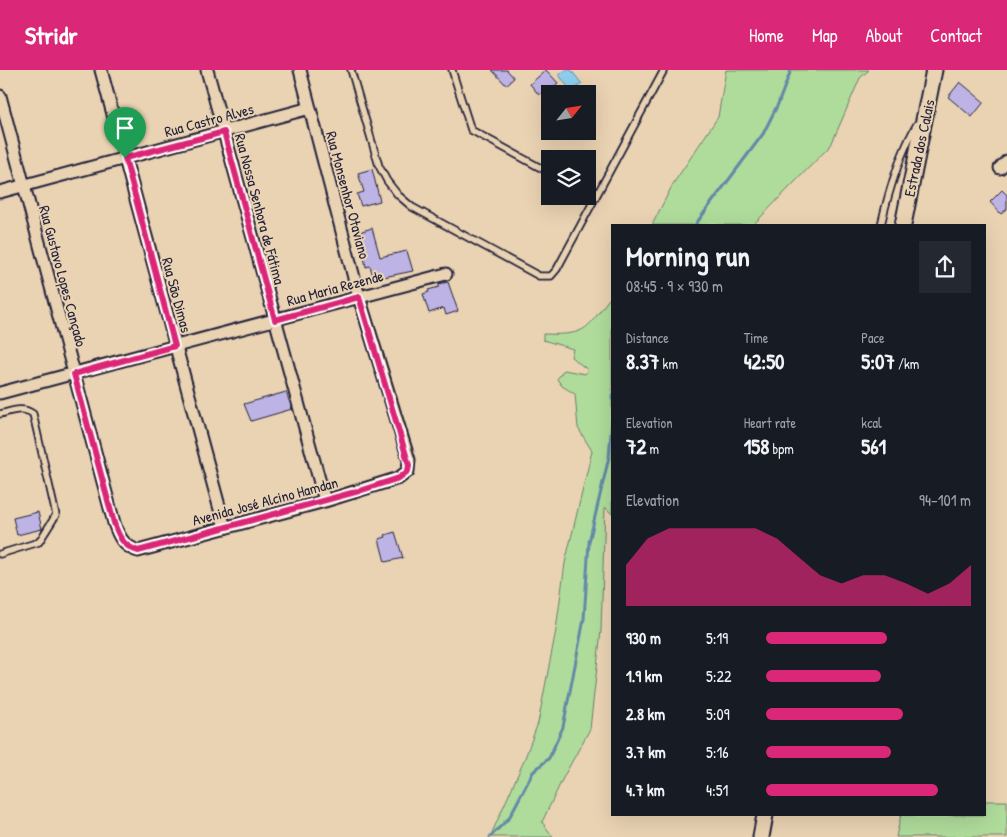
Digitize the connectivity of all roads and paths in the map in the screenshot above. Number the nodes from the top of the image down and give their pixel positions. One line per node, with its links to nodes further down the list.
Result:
1 (101, 70): 14 (street, Rua São Dimas)
2 (207, 70): 13 (street, Rua Nossa Senhora de Fátima)
3 (300, 70): 11 (street, Rua Monsenhor Otaviano)
4 (351, 70): 19 (lane)
5 (452, 70): 15 (lane)
6 (655, 70): 9 (lane)
7 (664, 70): 9 (lane)
8 (934, 70): 12 (street, Estrada dos Calais)
9 (660, 76): 18 (lane)
10 (0, 96): 16 (street, Rua Gustavo Lopes Cançado)
11 (310, 108): 13 (street, Rua Castro Alves); 23 (street, Rua Monsenhor Otaviano)
12 (926, 110): 20 (lane); 21 (street, Estrada dos Calais)
13 (224, 132): 14 (street, Rua Castro Alves); 24 (street, Rua Nossa Senhora de Fátima)
14 (125, 158): 16 (street, Rua Castro Alves); 25 (street, Rua São Dimas)
15 (541, 168)
16 (24, 186): 17 (street, Rua Castro Alves); 26 (street, Rua Gustavo Lopes Cançado)
17 (0, 192)
18 (596, 196)
19 (591, 205)
20 (882, 224)
21 (904, 224)
22 (446, 274): 23 (street, Rua Maria Rezende)
23 (359, 297): 24 (street, Rua Maria Rezende); 29 (street, Rua Monsenhor Otaviano)
24 (275, 320): 25 (street, Rua Maria Rezende); 30 (street, Rua Nossa Senhora de Fátima)
25 (175, 346): 26 (street, Rua Maria Rezende); 31 (street, Rua São Dimas)
26 (74, 374): 27 (street, Rua Maria Rezende); 32 (street, Rua Gustavo Lopes Cançado)
27 (0, 393)
28 (0, 414): 33 (lane)
29 (408, 471): 30 (street, Avenida José Alcino Hamdan)
30 (326, 501): 31 (street, Avenida José Alcino Hamdan)
31 (225, 528): 32 (street, Avenida José Alcino Hamdan)
32 (128, 547)
33 (0, 554)
34 (764, 816): 35 (street)
35 (761, 837)

